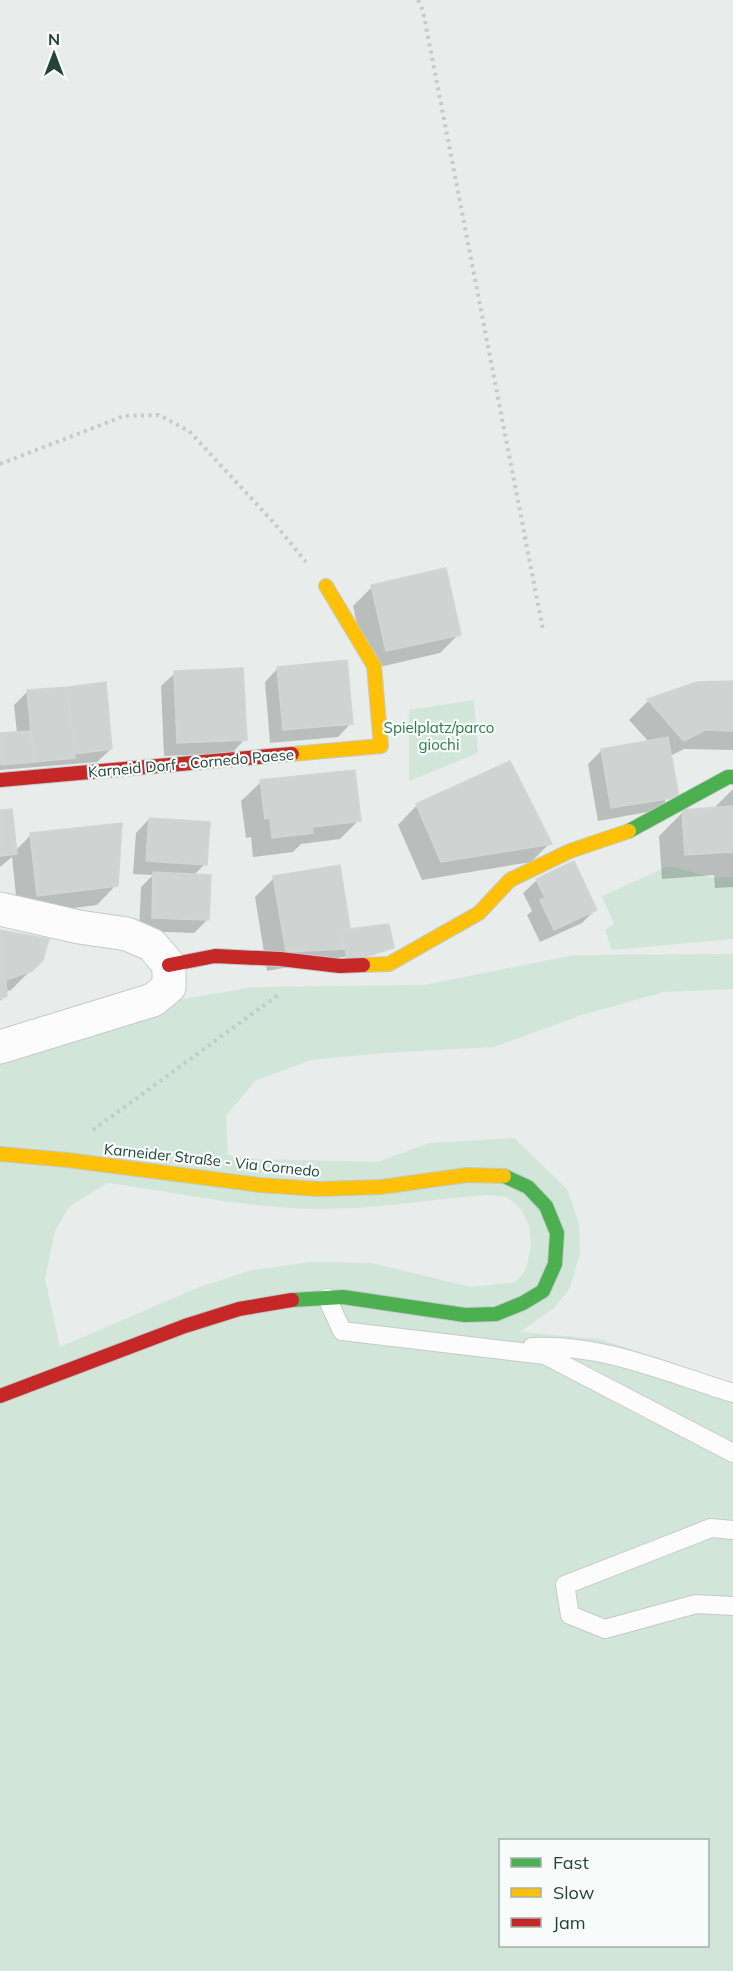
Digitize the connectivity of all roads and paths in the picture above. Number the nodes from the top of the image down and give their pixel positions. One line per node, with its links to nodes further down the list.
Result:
1 (418, 0): 4 (path)
2 (0, 464): 3 (path)
3 (326, 586): 6 (street, Karneid Dorf - Cornedo Paese)
4 (543, 630)
5 (733, 777): 8 (street)
6 (0, 780)
7 (0, 909): 9 (street)
8 (320, 964): 9 (street); 11 (path)
9 (169, 965): 10 (street)
10 (0, 1047)
11 (92, 1131)
12 (0, 1154): 13 (street, Karneider Straße - Via Cornedo)
13 (327, 1298): 14 (lane); 16 (street, Karneider Straße - Via Cornedo)
14 (488, 1350): 15 (lane); 17 (lane)
15 (733, 1393)
16 (0, 1396)
17 (733, 1453)
18 (733, 1530): 19 (lane)
19 (733, 1606)

